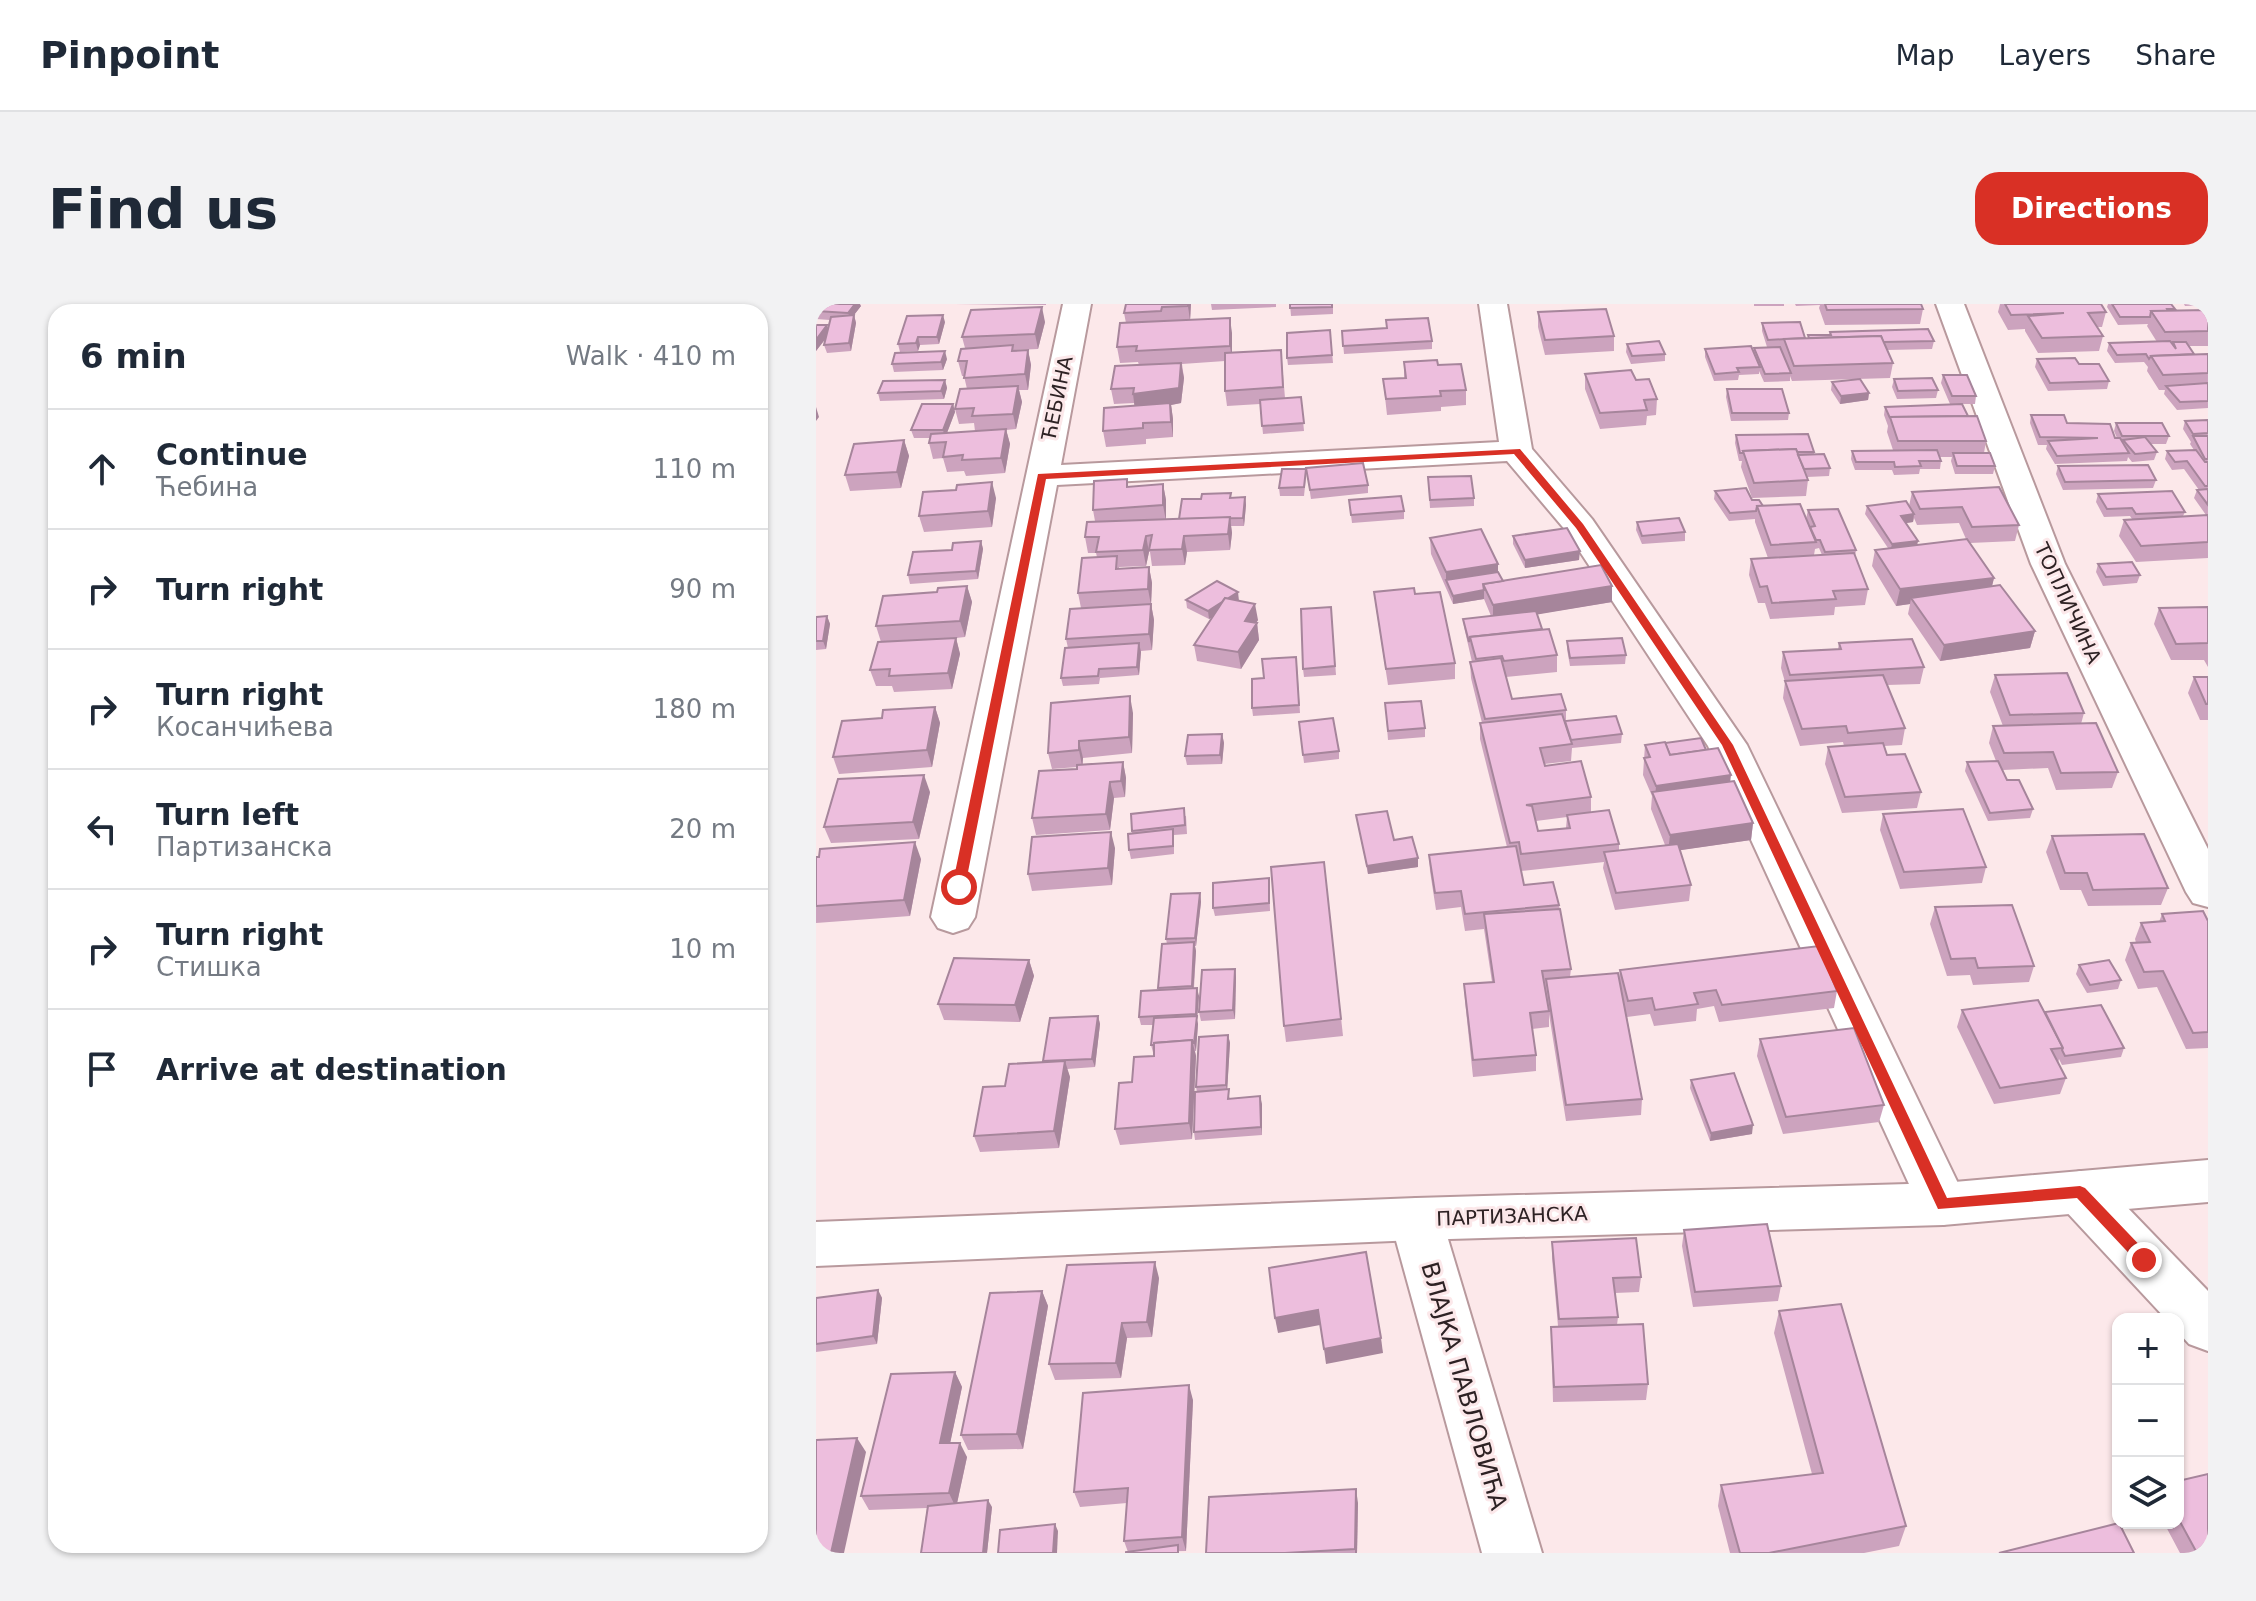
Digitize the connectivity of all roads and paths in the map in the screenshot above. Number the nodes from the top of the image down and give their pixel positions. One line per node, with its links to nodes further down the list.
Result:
1 (1077, 304): 5 (street, ЋЕБИНА)
2 (1493, 304): 4 (street)
3 (1950, 304): 6 (street, ТОПЛИЧИНА)
4 (1516, 451): 5 (street); 10 (street)
5 (1041, 476): 7 (street, ЋЕБИНА)
6 (2208, 892)
7 (953, 917)
8 (2208, 1181): 9 (street, ПАРТИЗАНСКА)
9 (2080, 1192): 10 (street, ПАРТИЗАНСКА); 13 (street)
10 (1943, 1204): 11 (street, ПАРТИЗАНСКА)
11 (1416, 1219): 12 (street, ПАРТИЗАНСКА); 14 (street, ВЛАЈКА ПАВЛОВИЋА)
12 (816, 1244)
13 (2208, 1327)
14 (1512, 1553)

